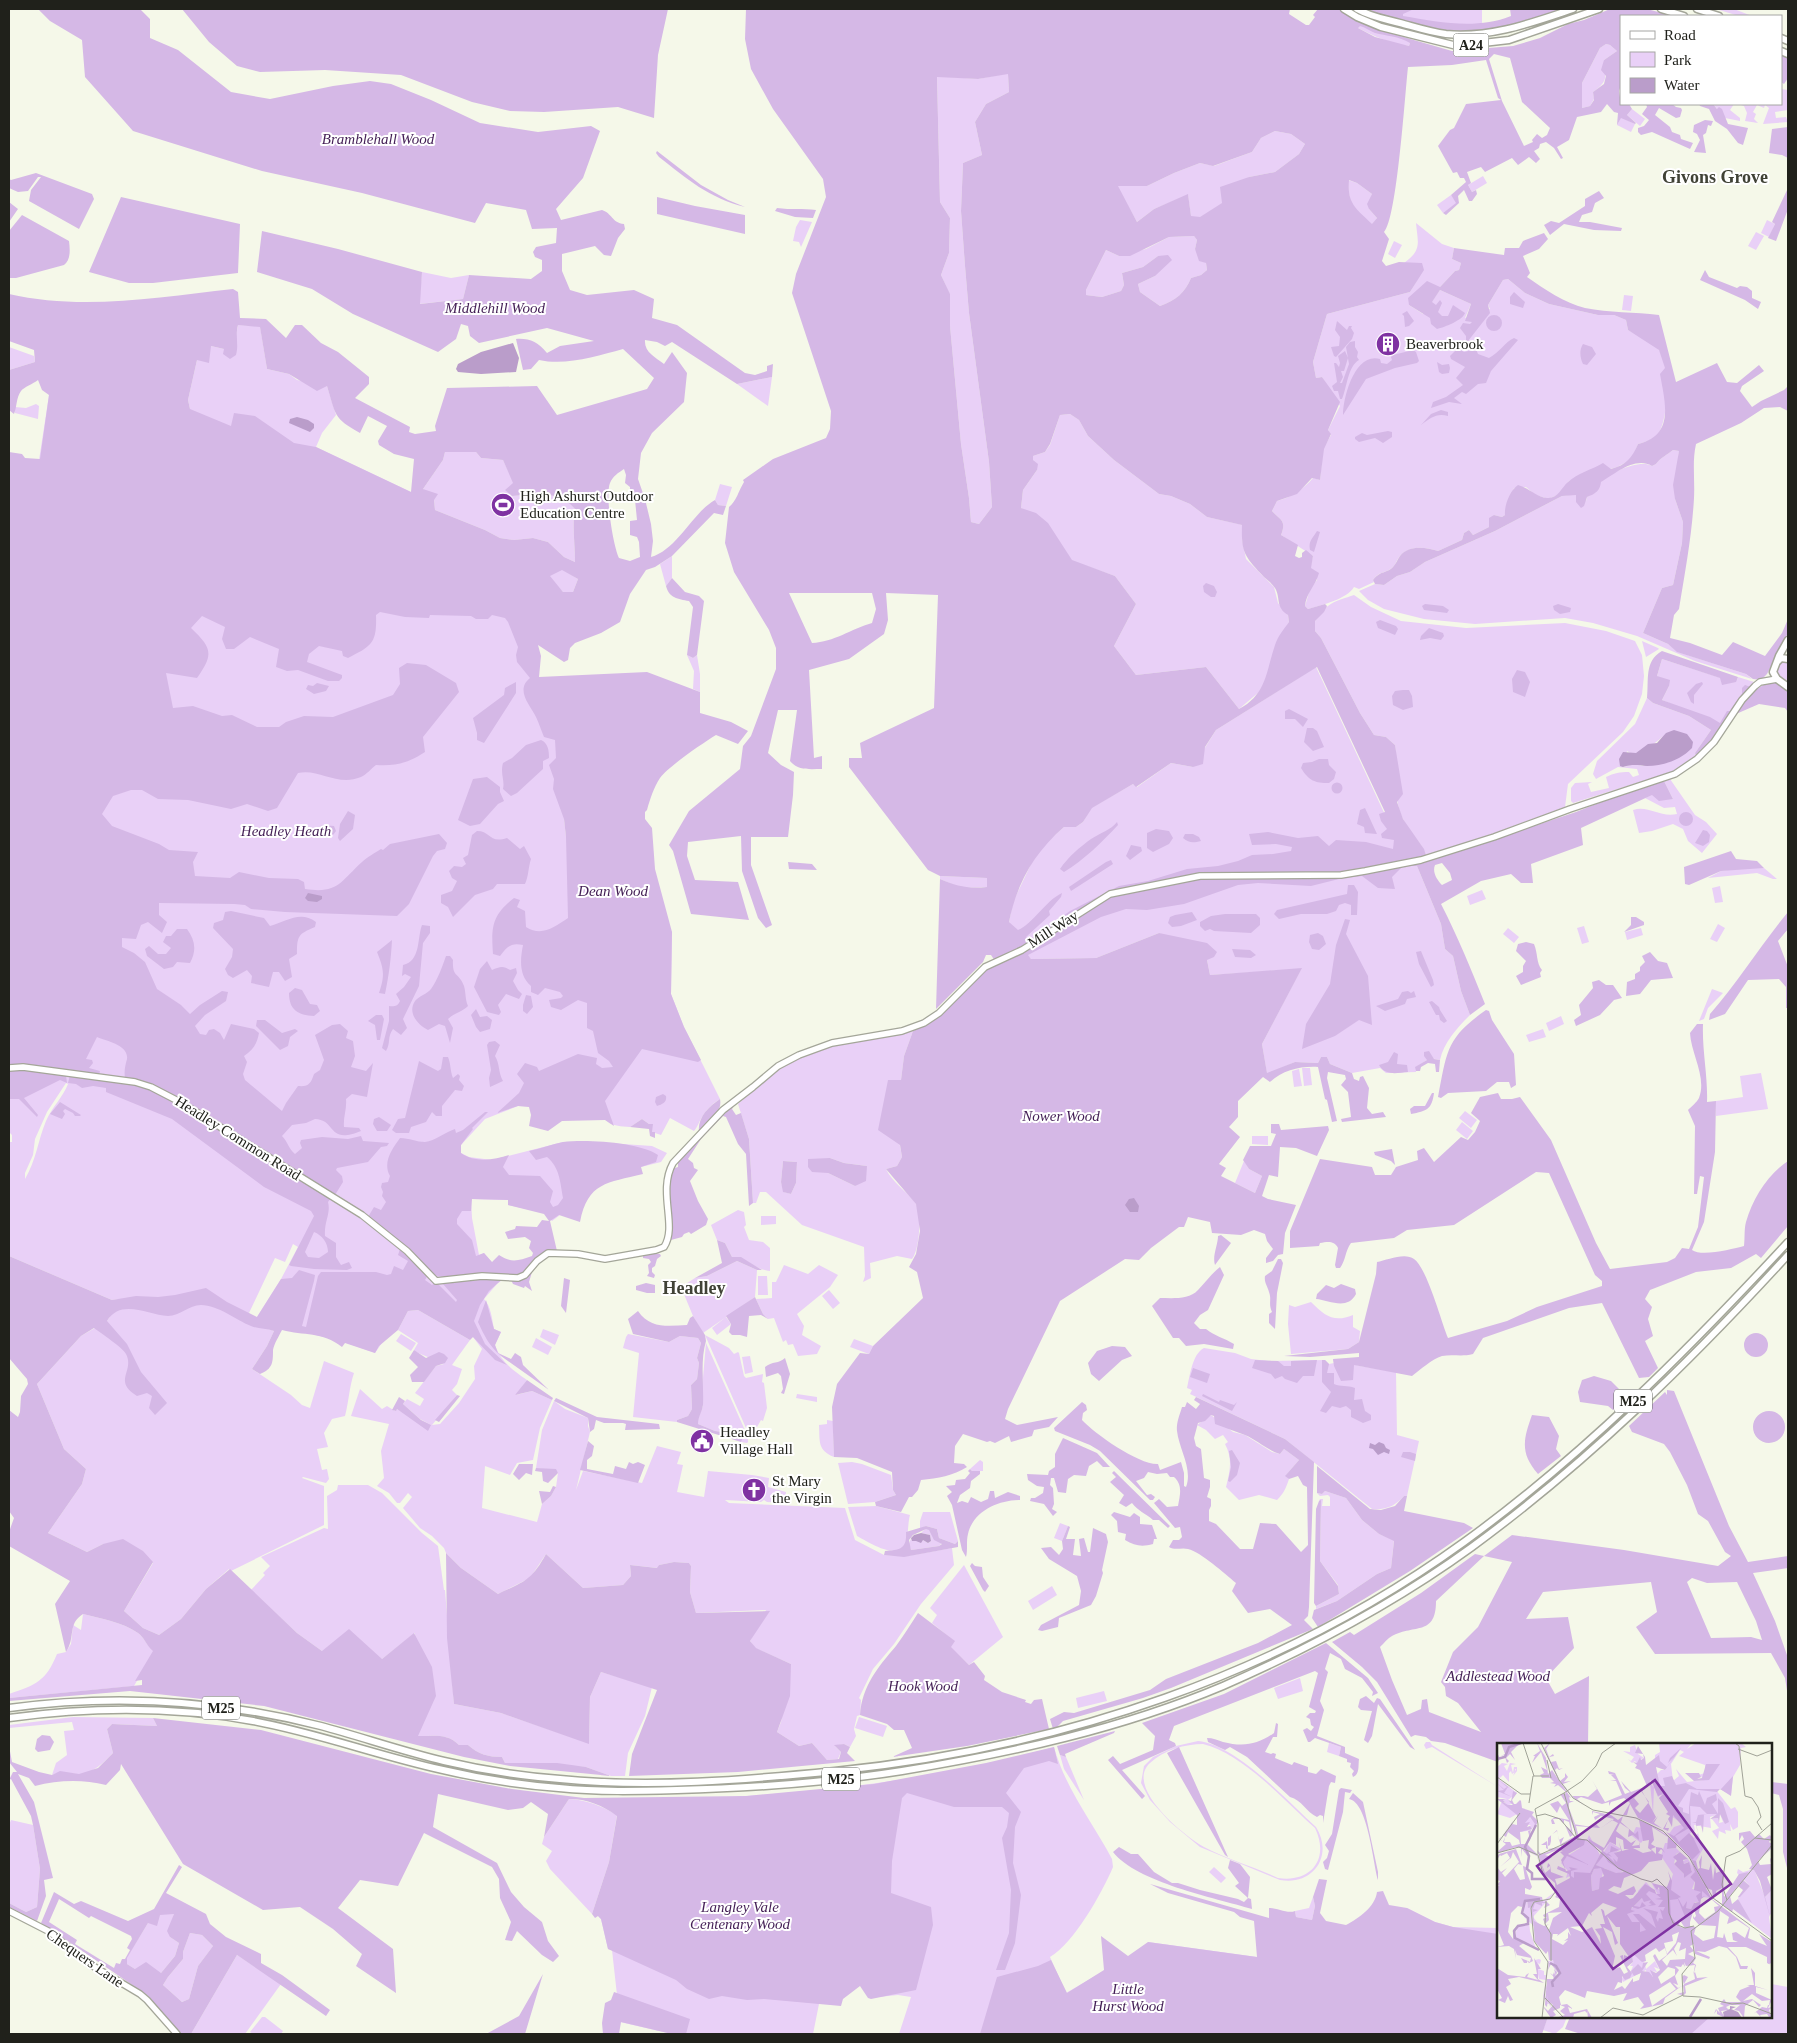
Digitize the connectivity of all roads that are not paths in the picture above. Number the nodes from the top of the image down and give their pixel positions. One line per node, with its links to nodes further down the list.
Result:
1 (1344, 9): 4 (highway, A24)
2 (1357, 9): 3 (highway, A24)
3 (1573, 9)
4 (1599, 9)
5 (1660, 9): 7 (highway)
6 (1697, 9): 8 (highway)
7 (1681, 15)
8 (1716, 15)
9 (1788, 641): 10 (highway); 11 (highway)
10 (1787, 659): 11 (highway)
11 (1775, 665): 12 (main road, Mill Way); 13 (highway)
12 (1764, 681): 13 (main road); 17 (main road, Mill Way)
13 (1784, 682)
14 (9, 1068): 17 (main road, Headley Common Road)
15 (1788, 1242): 18 (highway, M25)
16 (1788, 1255): 19 (highway, M25)
17 (436, 1281)
18 (9, 1708)
19 (9, 1718)
20 (9, 1911): 21 (main road, Chequers Lane)
21 (177, 2034)

